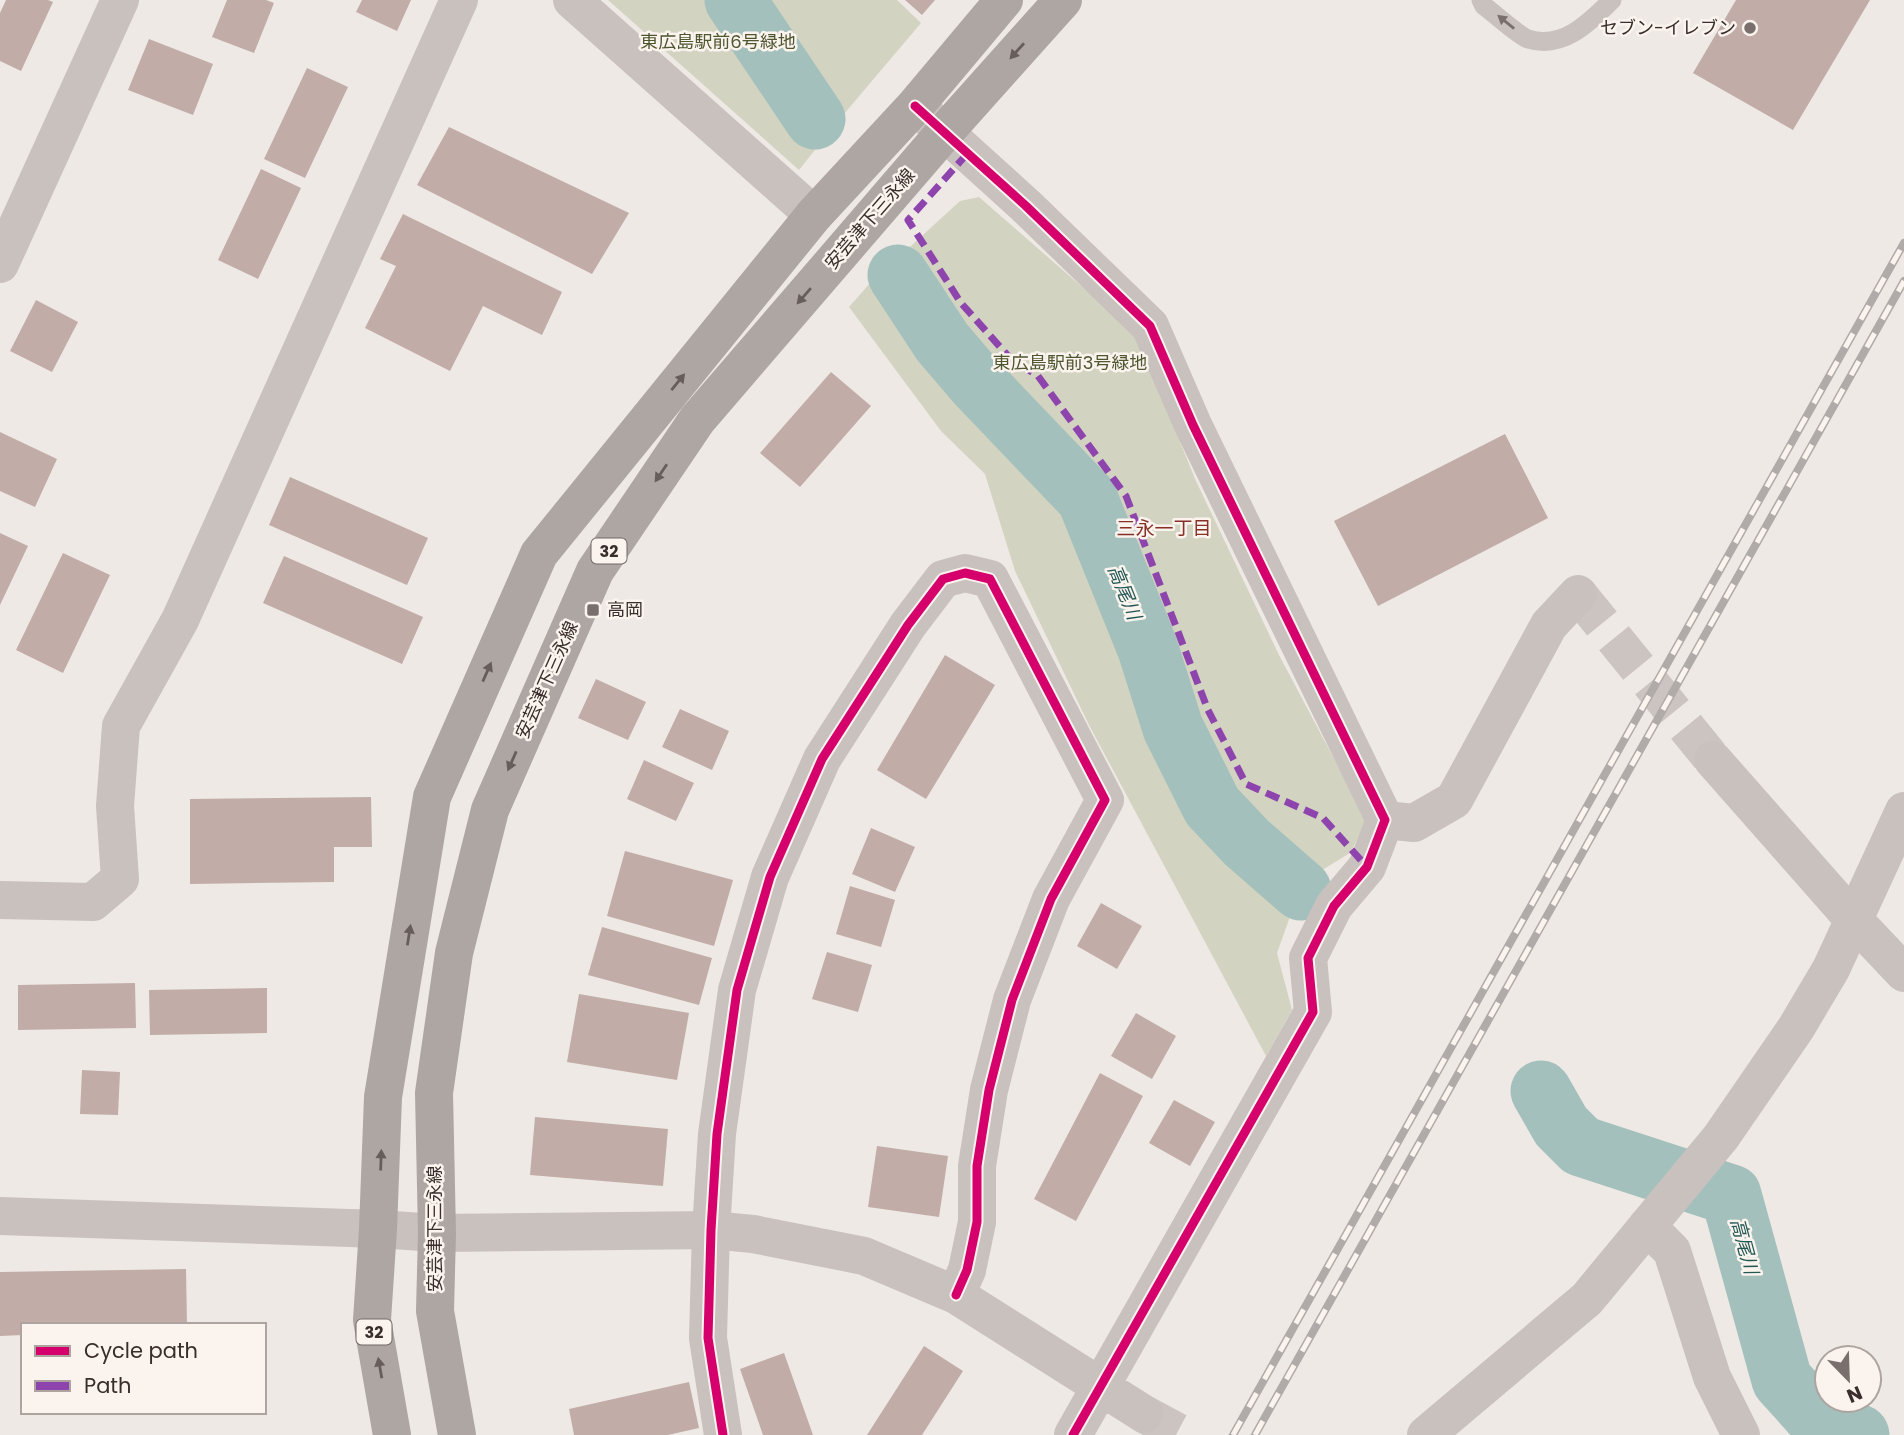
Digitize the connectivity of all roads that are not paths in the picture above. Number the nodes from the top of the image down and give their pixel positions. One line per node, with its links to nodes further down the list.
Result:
1 (120, 0): 11 (street)
2 (459, 0): 16 (street)
3 (572, 0): 10 (street)
4 (1004, 0): 8 (main road, 32)
5 (1063, 0): 9 (main road, 安芸津下三永線 / 32, one-way to 9)
6 (1481, 0): 7 (lane, one-way to 6)
7 (1612, 0)
8 (915, 106): 9 (street); 10 (main road, 32)
9 (944, 133): 15 (street); 23 (main road, 安芸津下三永線 / 32, one-way to 23)
10 (814, 215): 21 (main road, 32, one-way to 10)
11 (0, 264)
12 (1578, 594): 15 (street)
13 (1713, 760): 17 (street)
14 (1904, 811): 17 (street)
15 (1385, 820): 25 (street)
16 (0, 900)
17 (1853, 919): 18 (street); 20 (street)
18 (1904, 973)
19 (0, 1216): 21 (street)
20 (1647, 1226): 31 (street); 32 (street)
21 (379, 1228): 23 (street); 27 (main road, 32, one-way to 21)
22 (711, 1230): 23 (street); 24 (street); 24 (street); 29 (street)
23 (437, 1233): 28 (main road, 安芸津下三永線 / 32)
24 (956, 1295): 25 (street)
25 (1100, 1385): 26 (street); 30 (street)
26 (1144, 1415)
27 (392, 1435)
28 (457, 1435)
29 (723, 1435)
30 (1073, 1435)
31 (1426, 1435)
32 (1741, 1435)

